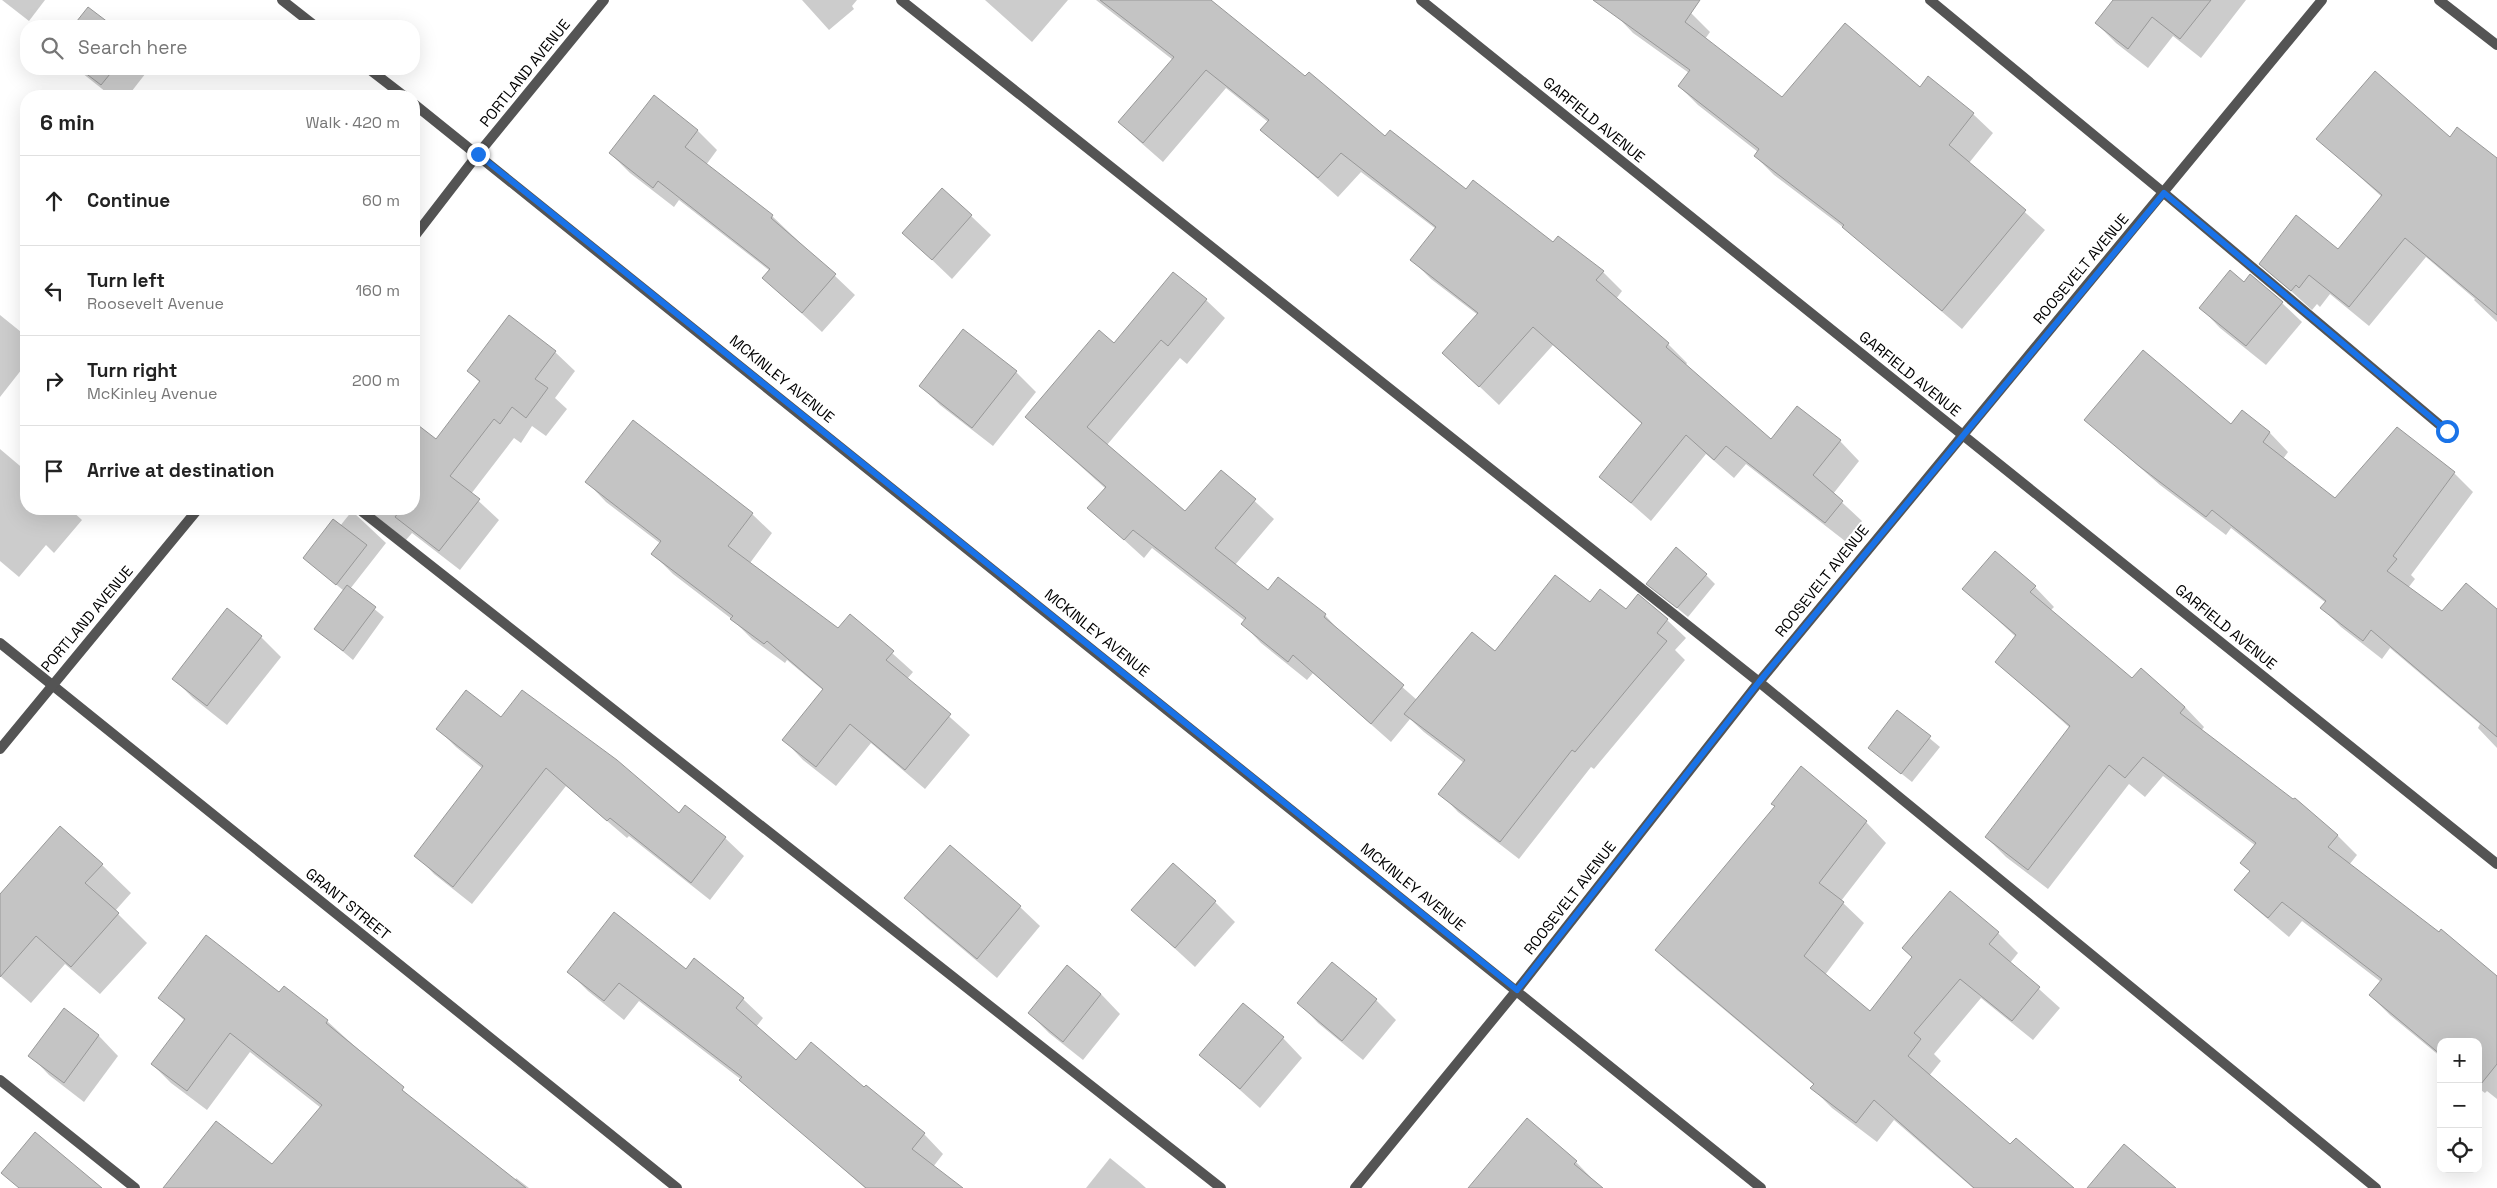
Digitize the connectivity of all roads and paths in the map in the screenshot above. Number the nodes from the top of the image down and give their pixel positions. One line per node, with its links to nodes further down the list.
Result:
1 (282, 0): 8 (street)
2 (604, 0): 13 (street, PORTLAND AVENUE)
3 (901, 0): 21 (street)
4 (1421, 0): 17 (street, GARFIELD AVENUE)
5 (1930, 0): 14 (street)
6 (2322, 0): 14 (street, ROOSEVELT AVENUE)
7 (2439, 0): 9 (street)
8 (307, 20)
9 (2497, 45)
10 (377, 75): 11 (street)
11 (396, 90)
12 (420, 109): 13 (street, MCKINLEY AVENUE)
13 (478, 154): 15 (street, PORTLAND AVENUE); 25 (street, MCKINLEY AVENUE)
14 (2164, 193): 16 (street); 17 (street, ROOSEVELT AVENUE)
15 (420, 229)
16 (2447, 431)
17 (1962, 435): 21 (street, ROOSEVELT AVENUE); 24 (street, GARFIELD AVENUE)
18 (193, 515): 22 (street, PORTLAND AVENUE)
19 (367, 515): 29 (street)
20 (0, 643): 22 (street, GRANT STREET)
21 (1759, 682): 25 (street, ROOSEVELT AVENUE); 32 (street)
22 (52, 684): 23 (street, PORTLAND AVENUE); 28 (street, GRANT STREET)
23 (0, 749)
24 (2497, 864)
25 (1517, 990): 30 (street, ROOSEVELT AVENUE); 31 (street, MCKINLEY AVENUE)
26 (0, 1080): 27 (street)
27 (135, 1188)
28 (677, 1188)
29 (1221, 1188)
30 (1354, 1188)
31 (1761, 1188)
32 (2376, 1188)

